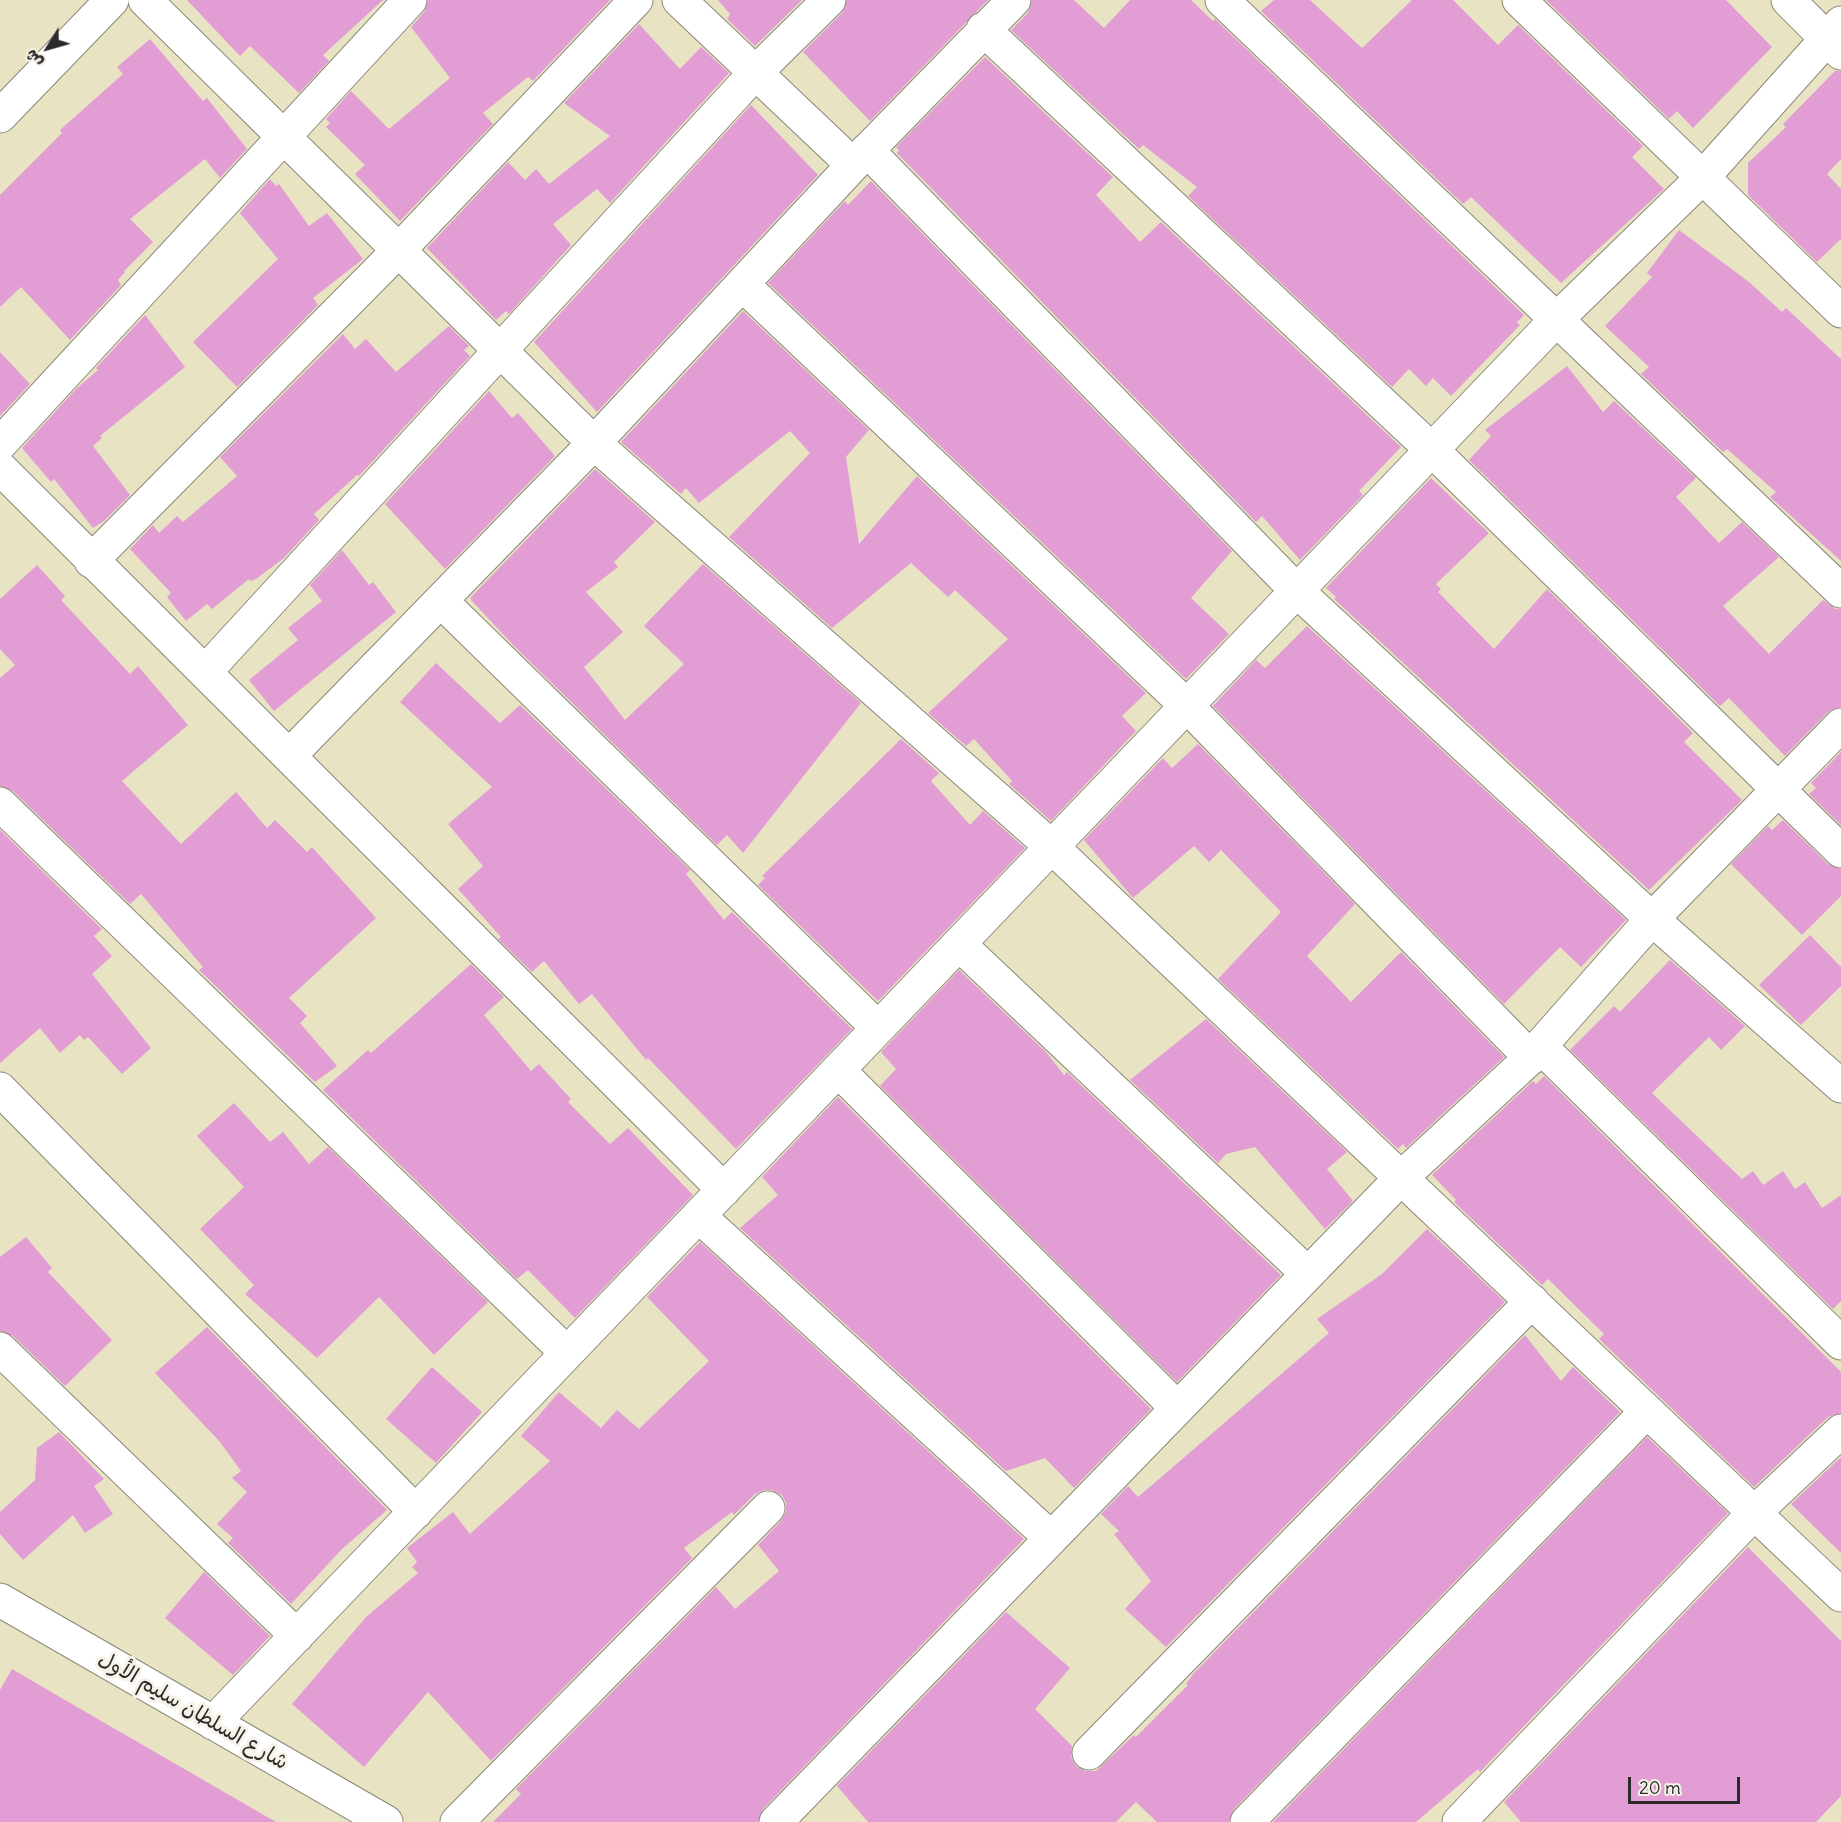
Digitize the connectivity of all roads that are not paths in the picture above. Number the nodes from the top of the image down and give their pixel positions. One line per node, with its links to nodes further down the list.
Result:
1 (112, 0): 14 (street)
2 (145, 0): 15 (street)
3 (410, 0): 15 (street)
4 (636, 0): 18 (street)
5 (680, 0): 13 (street)
6 (829, 0): 13 (street)
7 (1014, 0): 11 (street)
8 (1222, 0): 21 (street)
9 (1519, 0): 17 (street)
10 (1788, 0): 12 (street)
11 (983, 29): 16 (street); 25 (street)
12 (1836, 38): 17 (street)
13 (755, 73): 16 (street); 22 (street)
14 (0, 116)
15 (282, 136): 18 (street); 24 (street)
16 (860, 157): 19 (street); 28 (street)
17 (1703, 177): 20 (street); 21 (street)
18 (399, 250): 22 (street); 27 (street)
19 (743, 285): 23 (street); 32 (street)
20 (1841, 311)
21 (1556, 320): 25 (street); 29 (street)
22 (501, 351): 23 (street); 31 (street)
23 (594, 443): 30 (street); 37 (street)
24 (0, 444)
25 (1432, 450): 28 (street); 35 (street)
26 (0, 468): 27 (street)
27 (91, 561): 31 (street)
28 (1297, 591): 32 (street); 39 (street)
29 (1841, 591)
30 (441, 601): 34 (street); 41 (street)
31 (205, 672): 34 (street)
32 (1188, 707): 37 (street); 42 (street)
33 (1841, 725): 35 (street)
34 (289, 756): 47 (street)
35 (1778, 791): 38 (street); 39 (street)
36 (0, 804): 53 (street)
37 (1052, 847): 40 (street); 46 (street)
38 (1841, 851)
39 (1652, 920): 42 (street); 44 (street)
40 (959, 944): 41 (street); 49 (street)
41 (878, 1028): 43 (street)
42 (1535, 1052): 46 (street); 51 (street)
43 (838, 1070): 47 (street); 54 (street)
44 (1841, 1086)
45 (0, 1089): 58 (street)
46 (1402, 1177): 49 (street); 50 (street)
47 (723, 1190): 48 (street)
48 (699, 1216): 53 (street); 60 (street)
49 (1308, 1274): 54 (street)
50 (1532, 1301): 55 (street); 65 (street)
51 (1841, 1343)
52 (0, 1349): 63 (street)
53 (567, 1353): 58 (street)
54 (1177, 1408): 60 (street)
55 (1647, 1411): 59 (street); 69 (street)
56 (1841, 1431): 59 (street)
57 (768, 1508): 67 (street)
58 (416, 1512): 63 (street)
59 (1754, 1513): 61 (street); 70 (street)
60 (1051, 1538): 68 (street)
61 (1841, 1595)
62 (0, 1600): 64 (street, شارع السلطان سليم الأول)
63 (297, 1636): 64 (street)
64 (213, 1723): 66 (street, شارع السلطان سليم الأول)
65 (1089, 1753)
66 (386, 1822)
67 (457, 1822)
68 (776, 1822)
69 (1247, 1822)
70 (1459, 1822)

